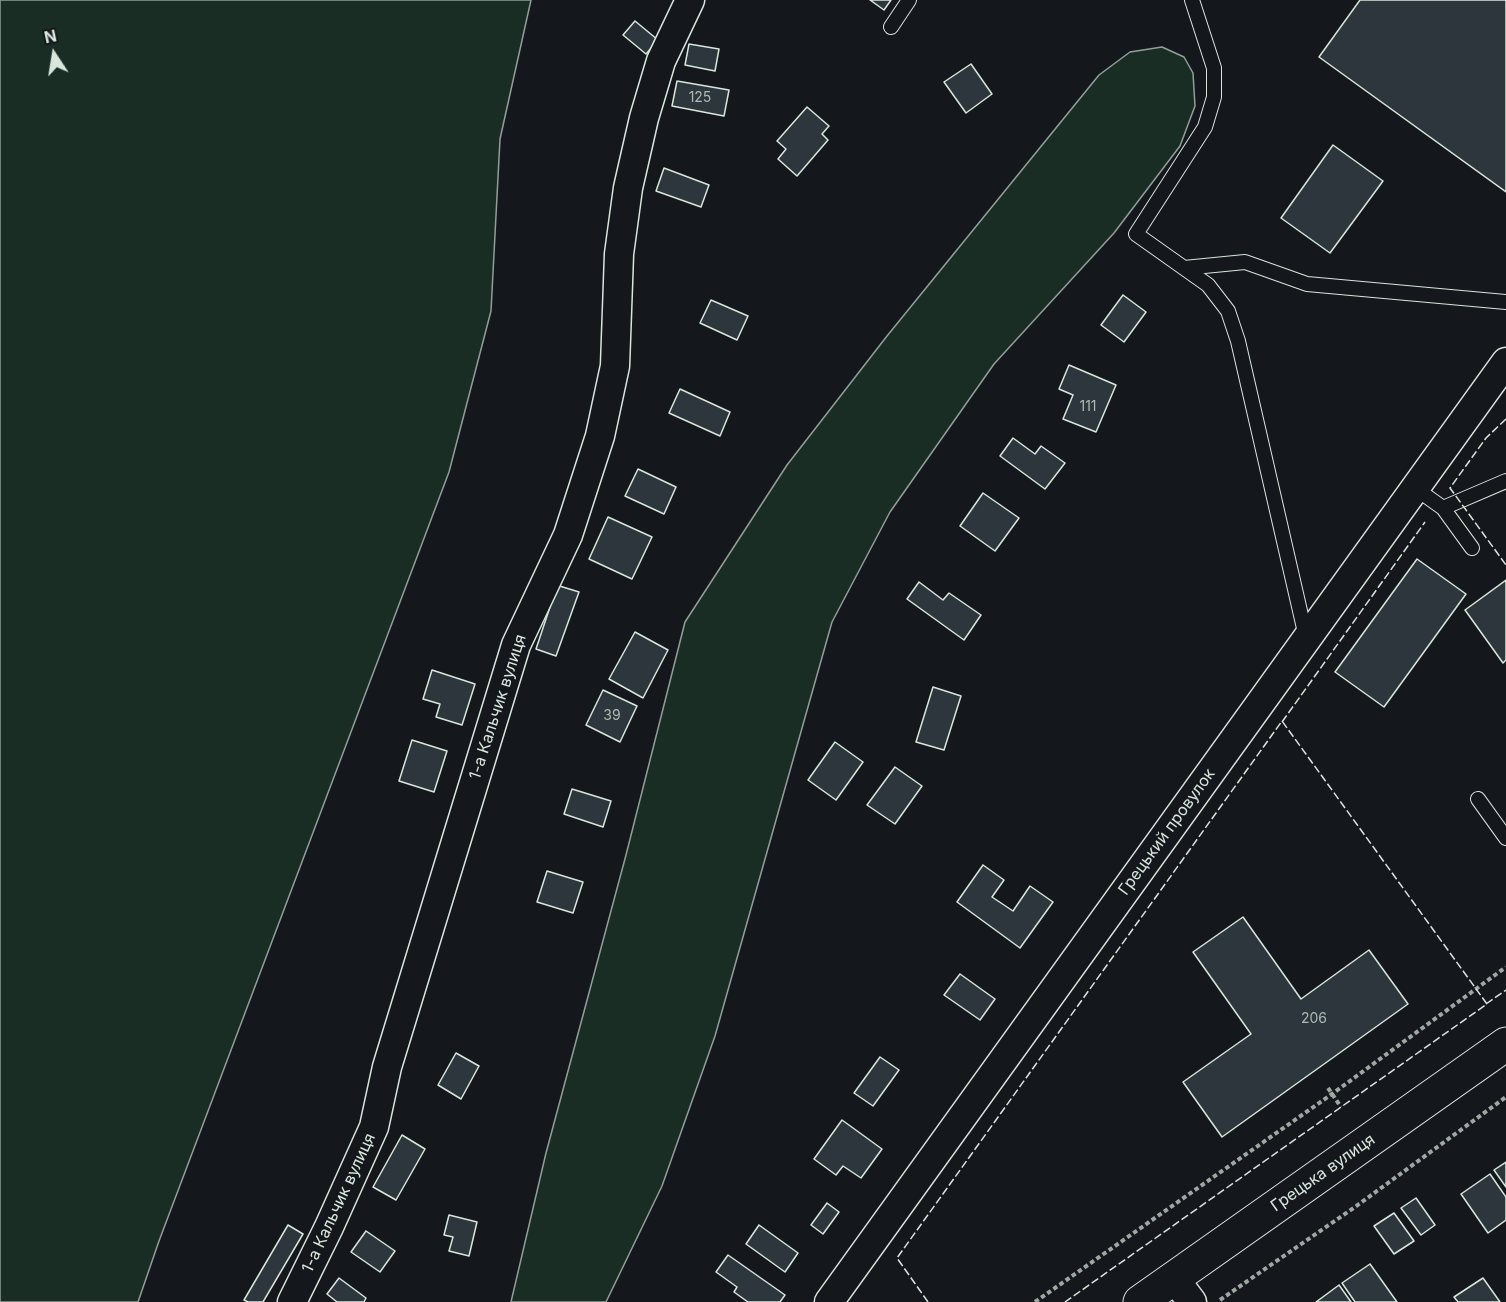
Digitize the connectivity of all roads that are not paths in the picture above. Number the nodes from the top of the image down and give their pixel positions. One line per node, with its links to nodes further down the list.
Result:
1 (690, 0): 17 (street, 1-а Кальчик вулиця)
2 (909, 0): 4 (lane)
3 (1192, 0): 5 (lane)
4 (891, 27)
5 (1184, 268): 6 (lane); 12 (lane)
6 (1506, 302)
7 (1506, 362): 9 (street, Грецький провулок)
8 (1506, 481): 10 (lane)
9 (1415, 488): 10 (lane); 12 (street, Грецький провулок)
10 (1443, 508): 11 (lane)
11 (1472, 548)
12 (1306, 639): 18 (street, Грецький провулок)
13 (1478, 799): 14 (lane)
14 (1506, 838)
15 (1506, 1044): 16 (street, Грецька вулиця)
16 (1183, 1290): 19 (street, Грецька вулиця)
17 (292, 1302)
18 (829, 1302)
19 (1140, 1302)

